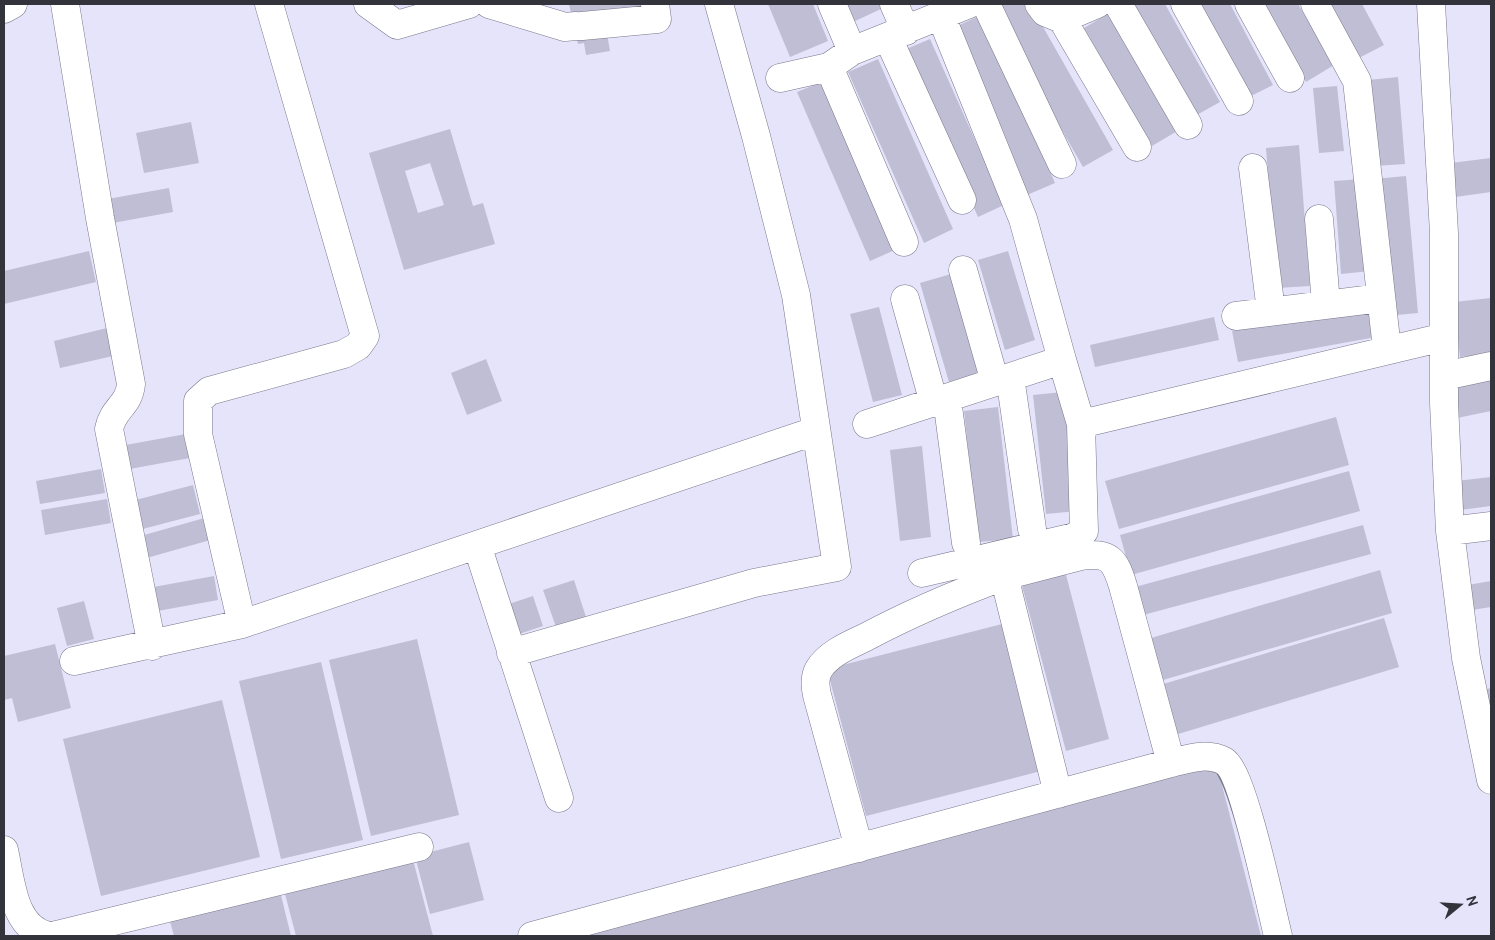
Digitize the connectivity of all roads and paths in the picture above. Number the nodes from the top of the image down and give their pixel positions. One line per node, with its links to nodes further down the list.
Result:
1 (13, 4): 19 (street)
2 (65, 4): 59 (street)
3 (270, 4): 58 (street)
4 (368, 4): 5 (street)
5 (469, 4)
6 (489, 4): 7 (street)
7 (655, 4)
8 (719, 4): 50 (street)
9 (832, 4): 23 (street)
10 (894, 4): 22 (street)
11 (972, 4): 20 (street); 30 (street)
12 (1039, 4): 21 (street)
13 (1098, 4): 21 (street)
14 (1118, 4): 28 (street)
15 (1185, 4): 27 (street)
16 (1249, 4): 26 (street)
17 (1315, 4): 36 (street)
18 (1431, 4): 41 (street)
19 (4, 9)
20 (941, 16): 22 (street); 43 (street)
21 (1062, 19): 29 (street)
22 (897, 34): 23 (street); 32 (street)
23 (852, 51): 24 (street)
24 (829, 67): 25 (street); 34 (street)
25 (780, 78)
26 (1290, 78)
27 (1239, 101)
28 (1188, 125)
29 (1137, 148)
30 (1062, 164)
31 (1253, 168): 39 (street)
32 (962, 200)
33 (1319, 219): 38 (street)
34 (904, 242)
35 (963, 270): 46 (street)
36 (1381, 298): 38 (street); 42 (street)
37 (905, 299): 47 (street)
38 (1326, 304): 39 (street)
39 (1271, 311): 40 (street)
40 (1236, 316)
41 (1444, 337): 42 (street); 45 (street)
42 (1387, 349): 49 (street)
43 (1062, 360): 46 (street); 49 (street)
44 (1491, 366): 45 (street)
45 (1444, 376): 53 (street)
46 (1002, 380): 47 (street); 52 (street)
47 (940, 401): 48 (street); 54 (street)
48 (867, 424)
49 (1081, 424): 56 (street)
50 (815, 432): 55 (street); 60 (street)
51 (1491, 526): 53 (street)
52 (1032, 529)
53 (1450, 531): 62 (street)
54 (966, 543)
55 (477, 545): 58 (street); 60 (street)
56 (922, 573)
57 (1004, 576): 63 (street); 65 (street); 68 (street)
58 (242, 624): 59 (street)
59 (152, 646): 61 (street)
60 (511, 653): 66 (street)
61 (74, 661)
62 (1481, 678): 64 (street)
63 (1171, 762): 65 (street); 72 (street)
64 (1489, 762)
65 (1058, 794): 68 (street)
66 (559, 798)
67 (419, 848): 70 (street)
68 (859, 848): 71 (street)
69 (4, 850): 70 (street)
70 (51, 936)
71 (532, 936)
72 (1278, 936)

